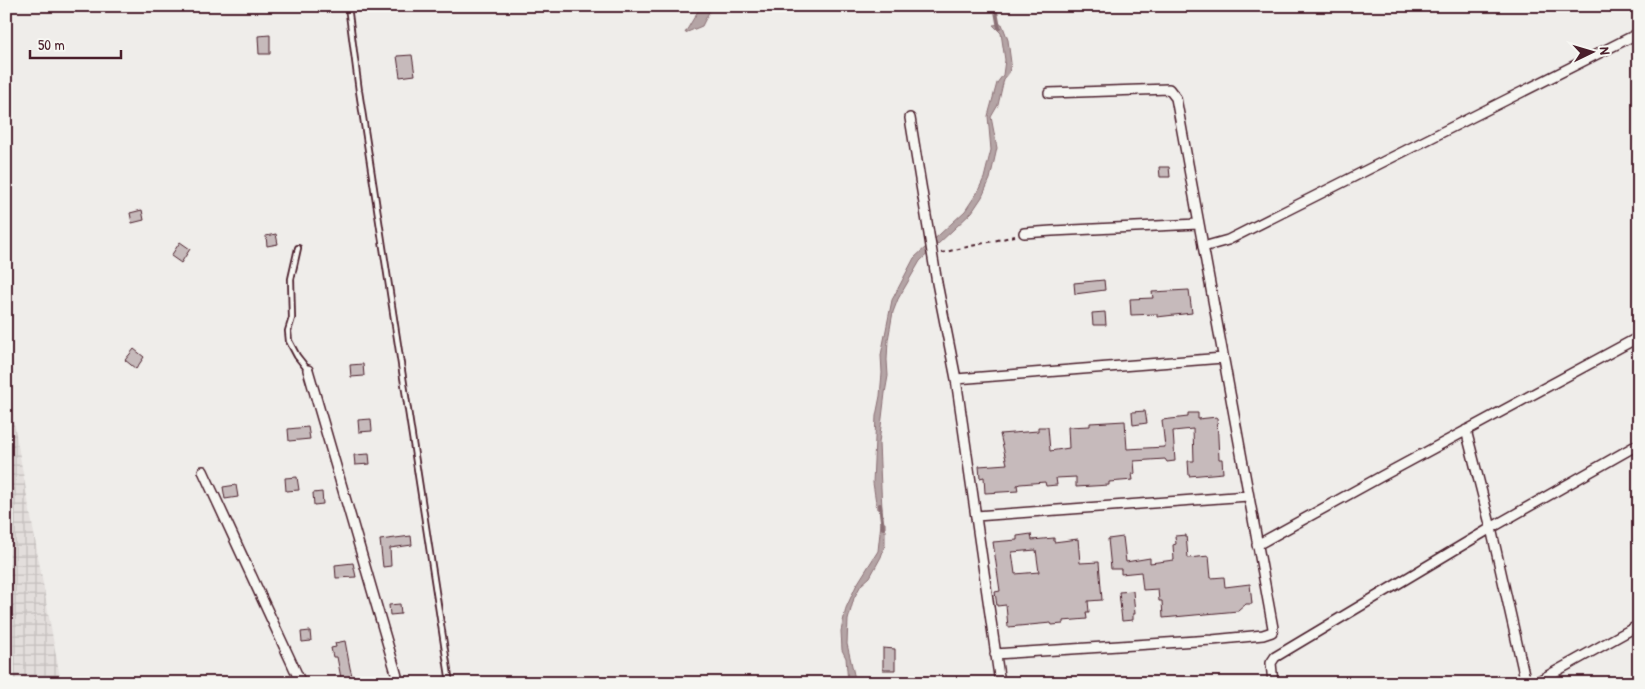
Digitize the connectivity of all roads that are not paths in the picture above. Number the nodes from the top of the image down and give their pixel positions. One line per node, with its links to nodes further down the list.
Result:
1 (348, 6): 24 (lane)
2 (1639, 33): 7 (street)
3 (1050, 93): 5 (street)
4 (910, 118): 12 (street)
5 (1198, 224): 6 (street); 7 (street)
6 (1024, 234)
7 (1203, 247): 10 (street)
8 (298, 248): 11 (lane)
9 (1639, 337): 13 (street)
10 (1223, 358): 12 (street); 16 (street)
11 (308, 370): 23 (street)
12 (956, 379): 17 (street)
13 (1466, 430): 18 (street); 19 (street)
14 (1639, 444): 18 (street)
15 (203, 471): 22 (street)
16 (1248, 496): 17 (street); 19 (street)
17 (976, 516): 21 (street)
18 (1491, 528): 26 (street); 27 (street)
19 (1257, 545): 21 (street)
20 (1639, 625): 28 (street)
21 (995, 654): 25 (street)
22 (301, 683)
23 (399, 683)
24 (450, 683)
25 (1000, 683)
26 (1273, 683)
27 (1526, 683)
28 (1535, 683)

